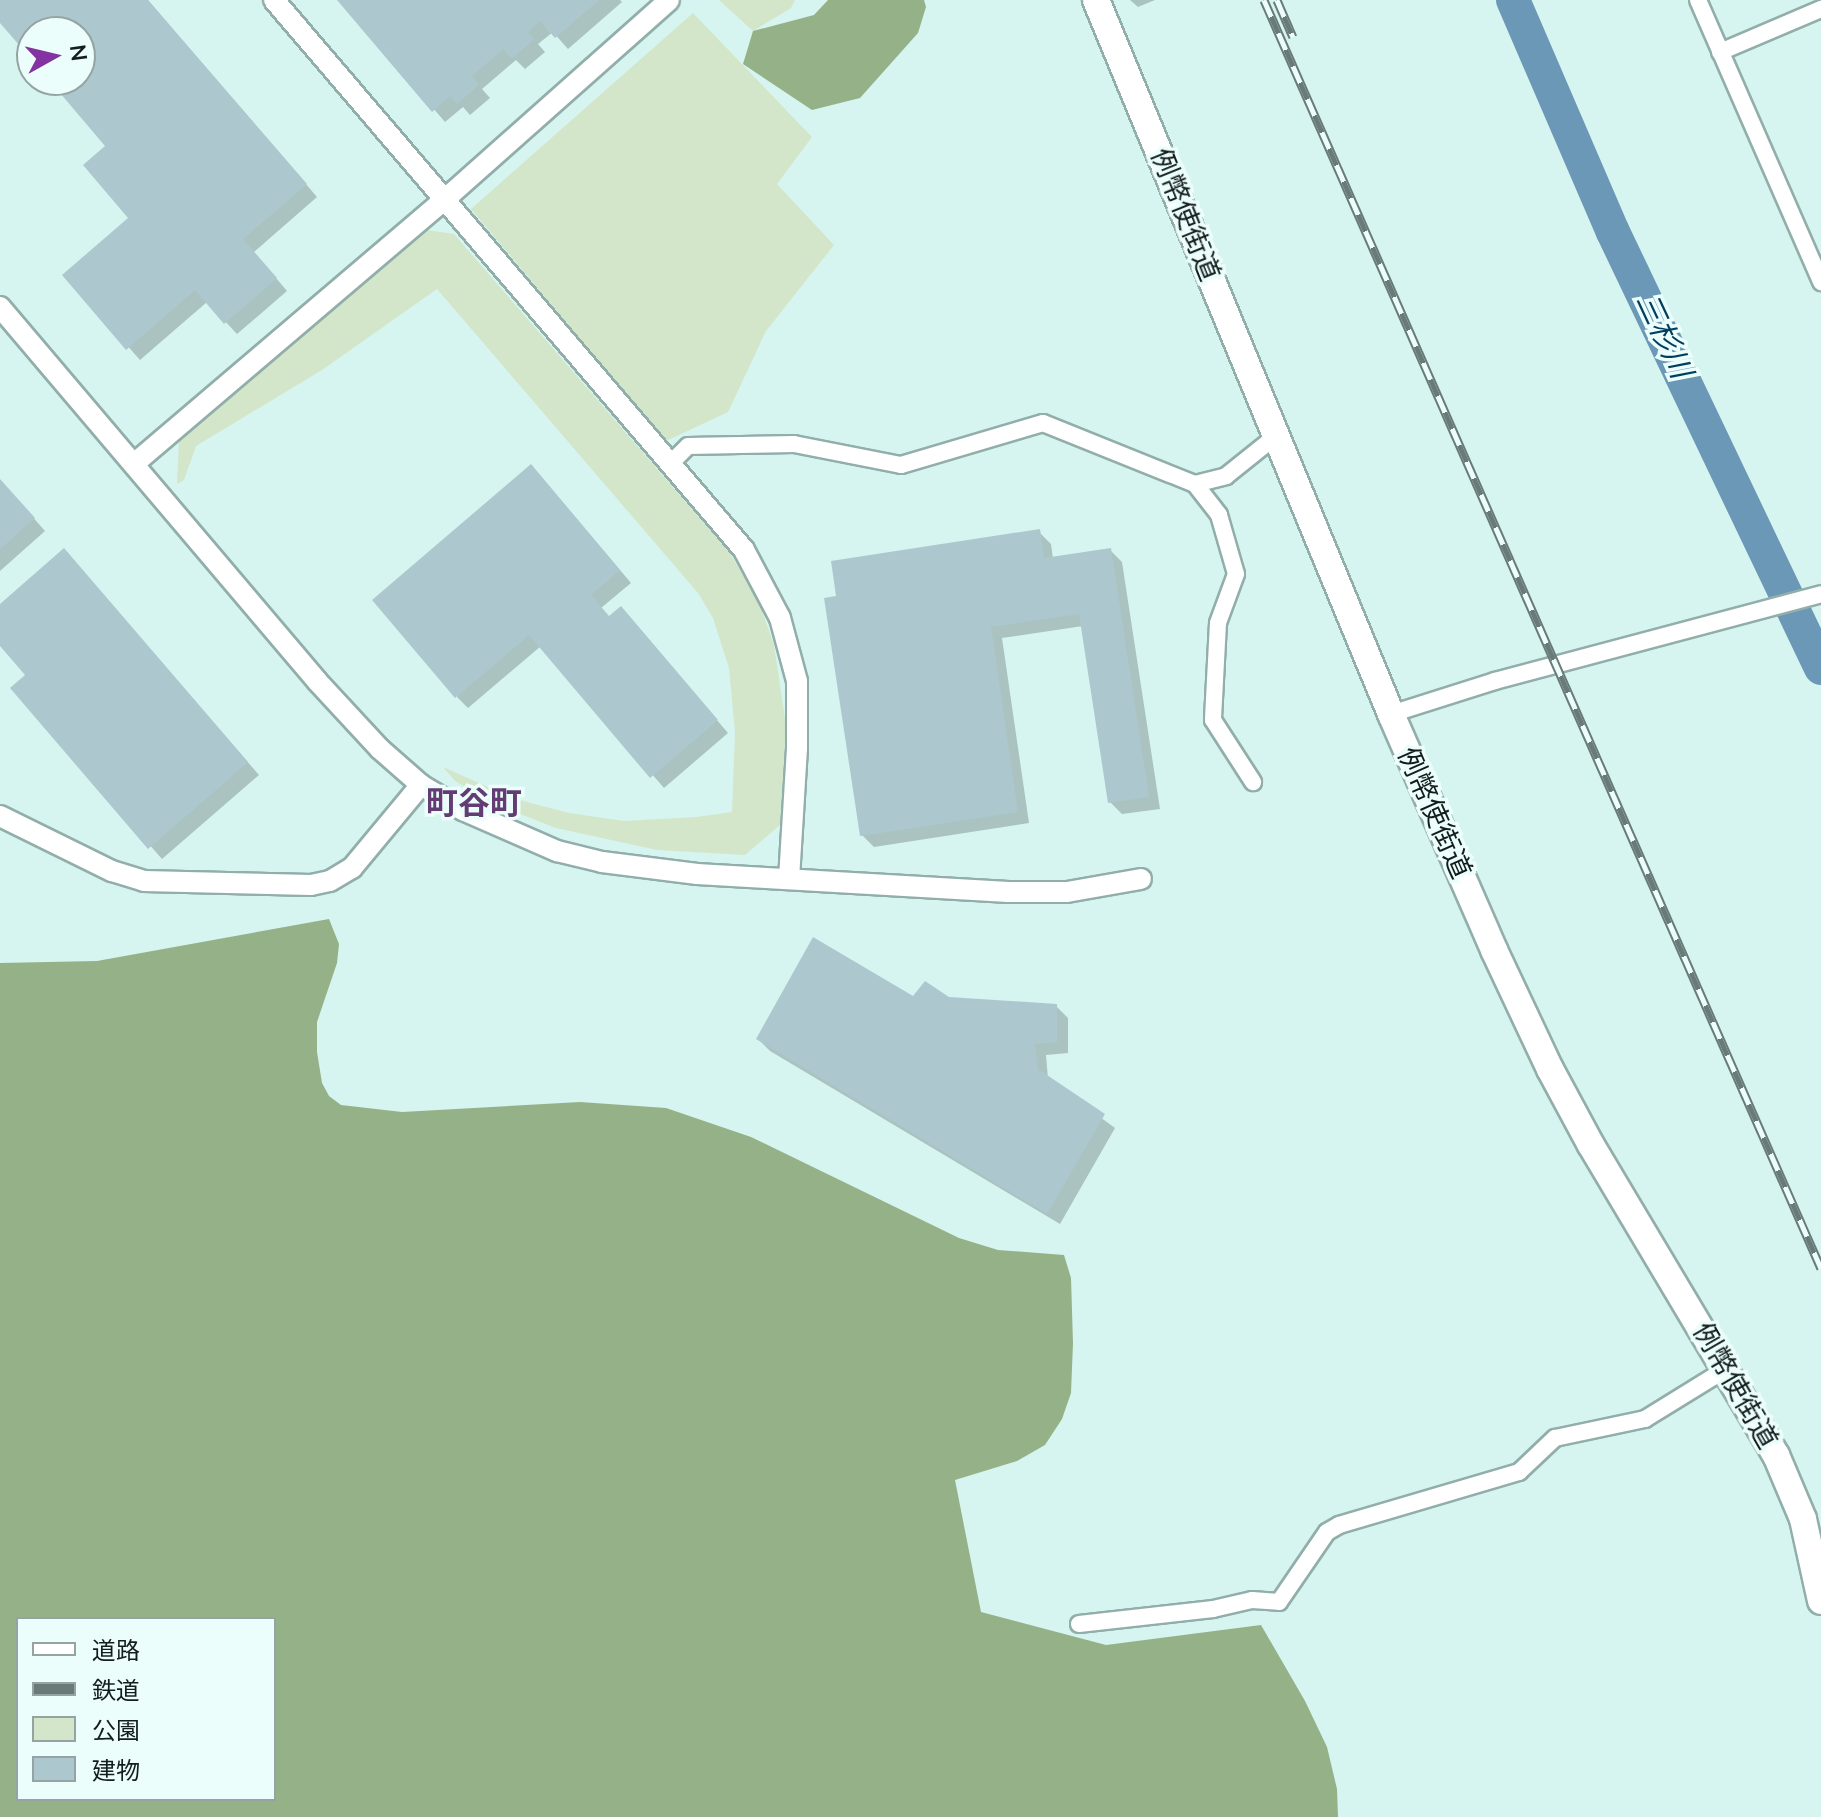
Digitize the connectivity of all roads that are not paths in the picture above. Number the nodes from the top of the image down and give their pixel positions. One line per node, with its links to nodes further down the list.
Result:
1 (274, 0): 7 (street)
2 (669, 0): 7 (street)
3 (1096, 0): 10 (main road, 例幣使街道)
4 (1698, 0): 6 (street)
5 (1821, 9): 6 (street)
6 (1720, 52): 8 (street)
7 (443, 201): 11 (street); 12 (street)
8 (1821, 282)
9 (0, 307): 11 (street)
10 (1276, 436): 13 (street); 15 (main road, 例幣使街道)
11 (135, 463): 17 (street)
12 (670, 464): 13 (street); 19 (street)
13 (1195, 484): 16 (street)
14 (1818, 595): 15 (street)
15 (1391, 714): 21 (main road, 例幣使街道)
16 (1253, 782)
17 (421, 785): 18 (street); 19 (street)
18 (0, 816)
19 (789, 878): 20 (street)
20 (1141, 879)
21 (1726, 1369): 22 (main road, 例幣使街道); 23 (street)
22 (1821, 1601)
23 (1079, 1624)

